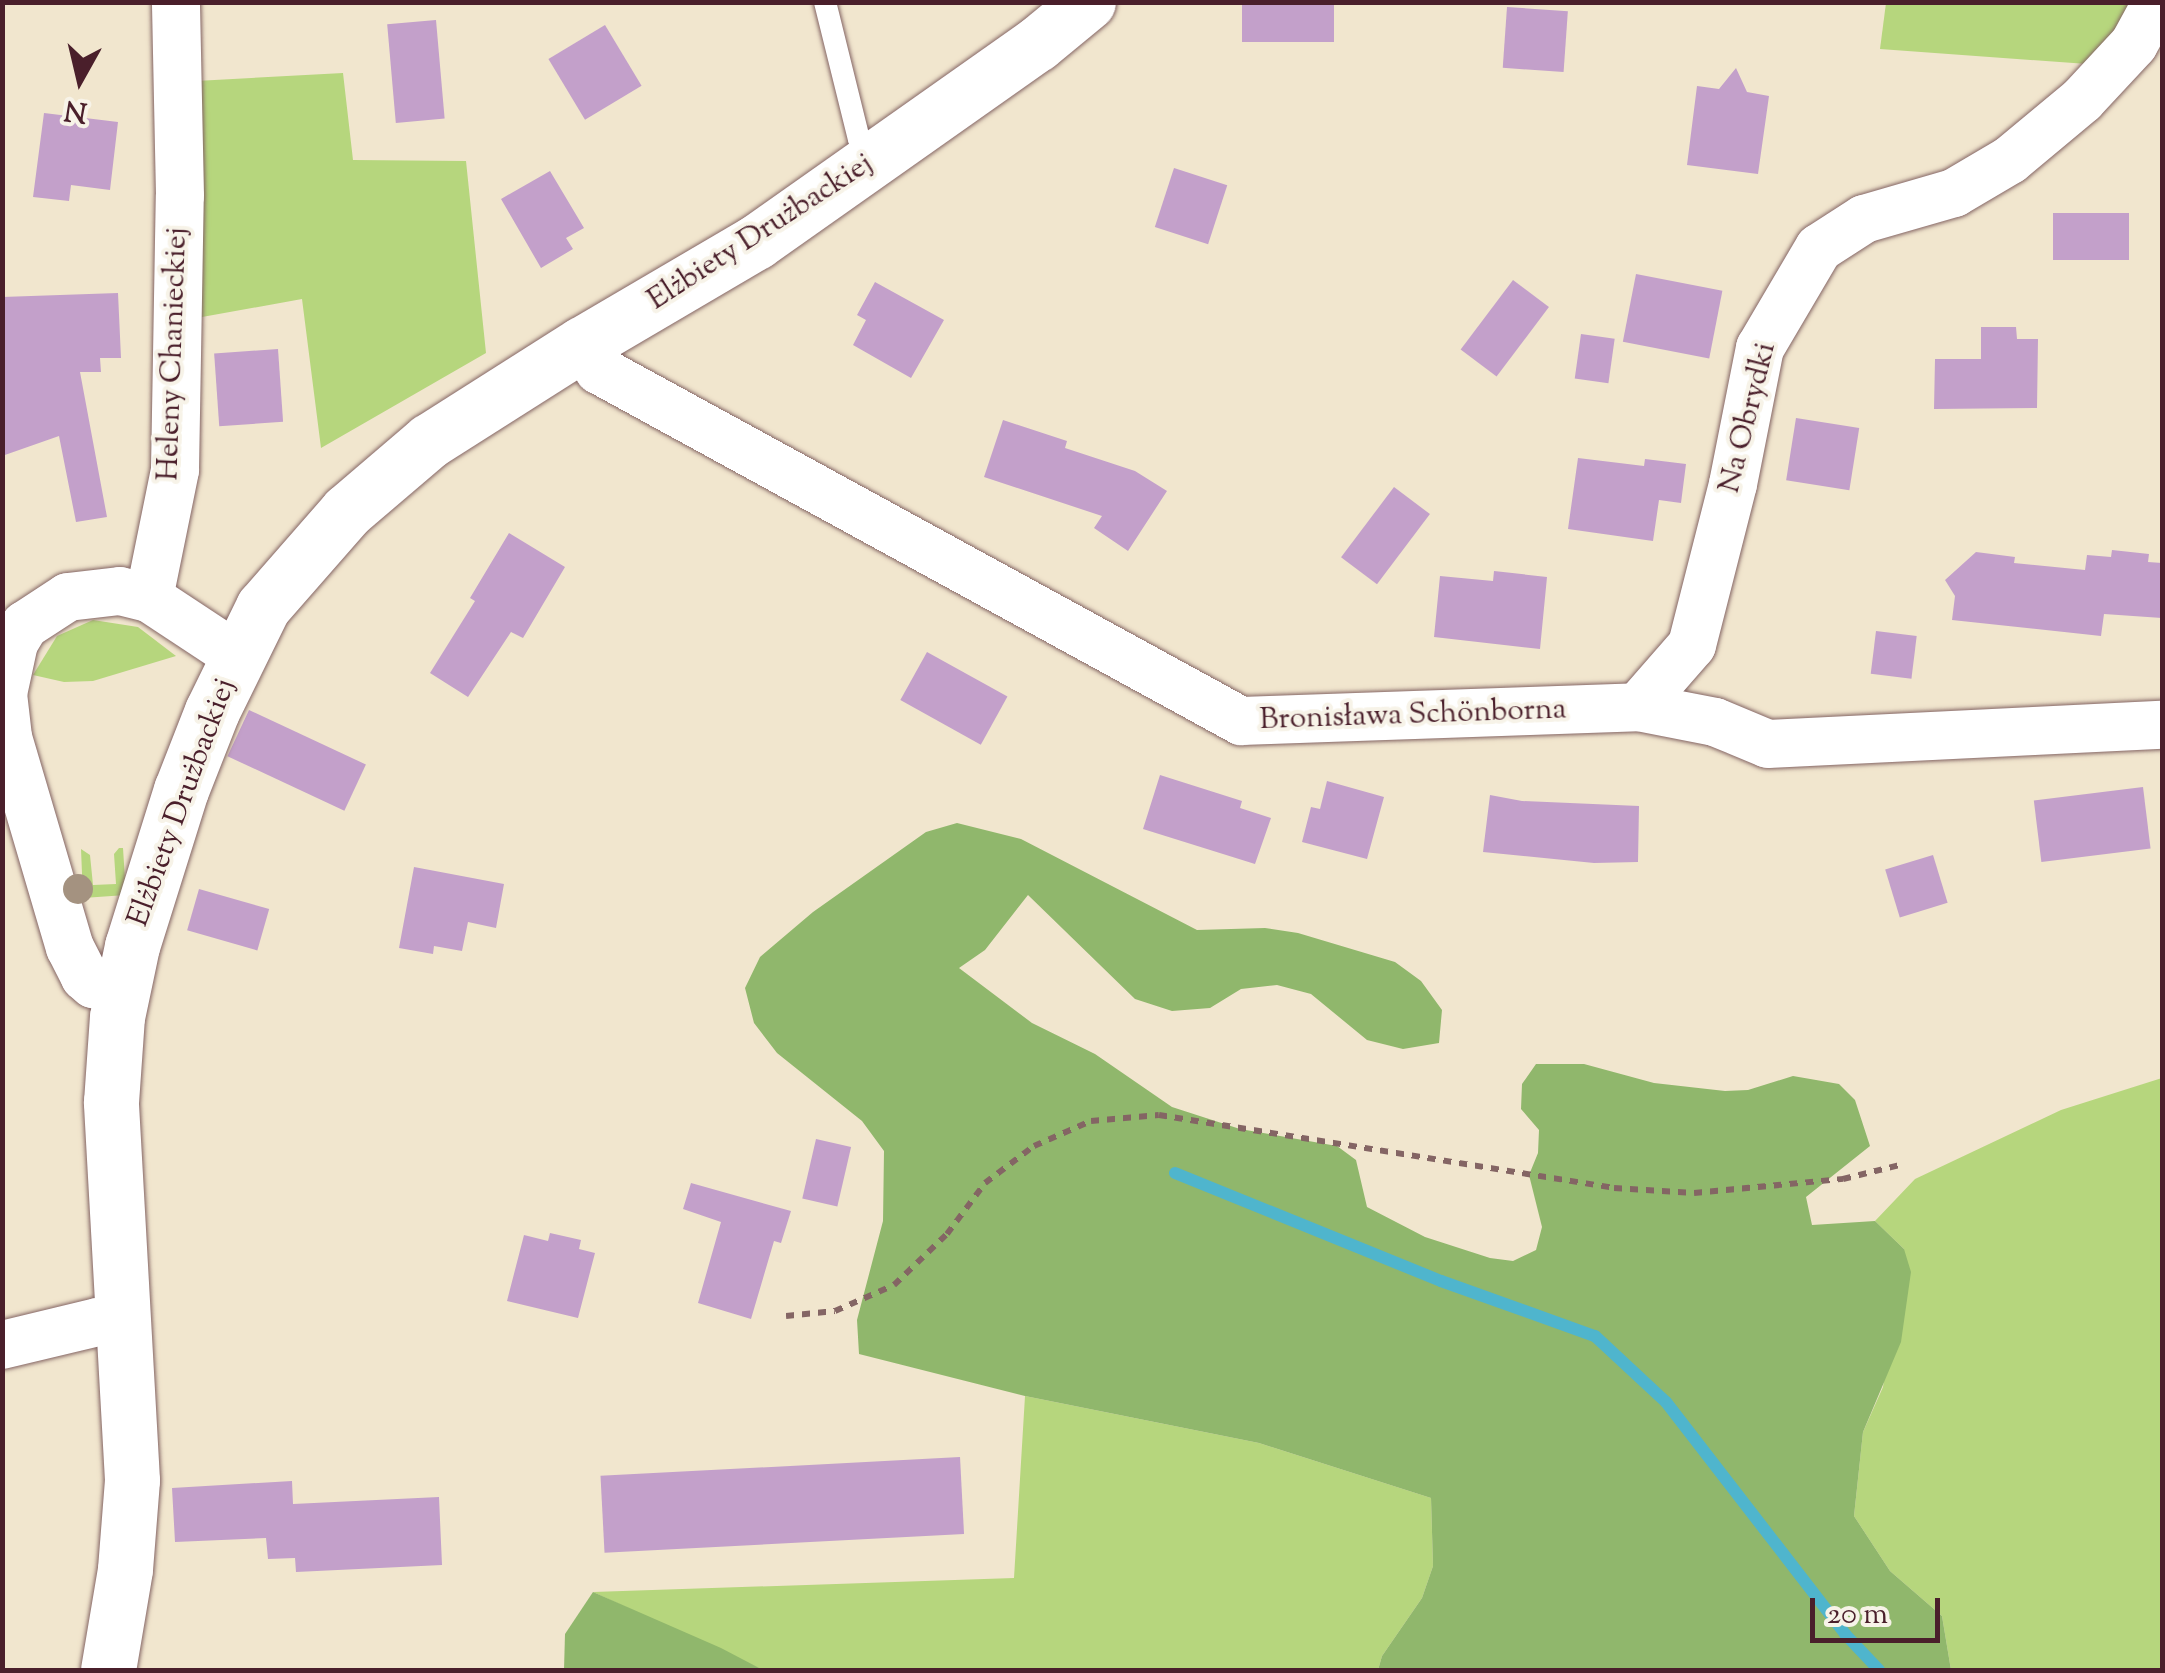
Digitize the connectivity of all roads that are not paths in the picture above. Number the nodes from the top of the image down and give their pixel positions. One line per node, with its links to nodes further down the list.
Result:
1 (176, 2): 7 (street, Heleny Chanieckiej)
2 (825, 2): 5 (lane)
3 (1088, 2): 5 (street, Elżbiety Drużbackiej)
4 (2157, 2): 9 (street, Na Obrydki)
5 (870, 163): 6 (street, Elżbiety Drużbackiej)
6 (582, 344): 8 (street, Elżbiety Drużbackiej); 9 (street, Bronisława Schönborna)
7 (150, 598): 8 (street); 11 (street)
8 (237, 656): 11 (street, Elżbiety Drużbackiej)
9 (1638, 706): 10 (street, Bronisława Schönborna)
10 (2162, 726)
11 (121, 991): 12 (street, Elżbiety Drużbackiej)
12 (126, 1320): 13 (street); 14 (street, Elżbiety Drużbackiej)
13 (2, 1345)
14 (108, 1670)

